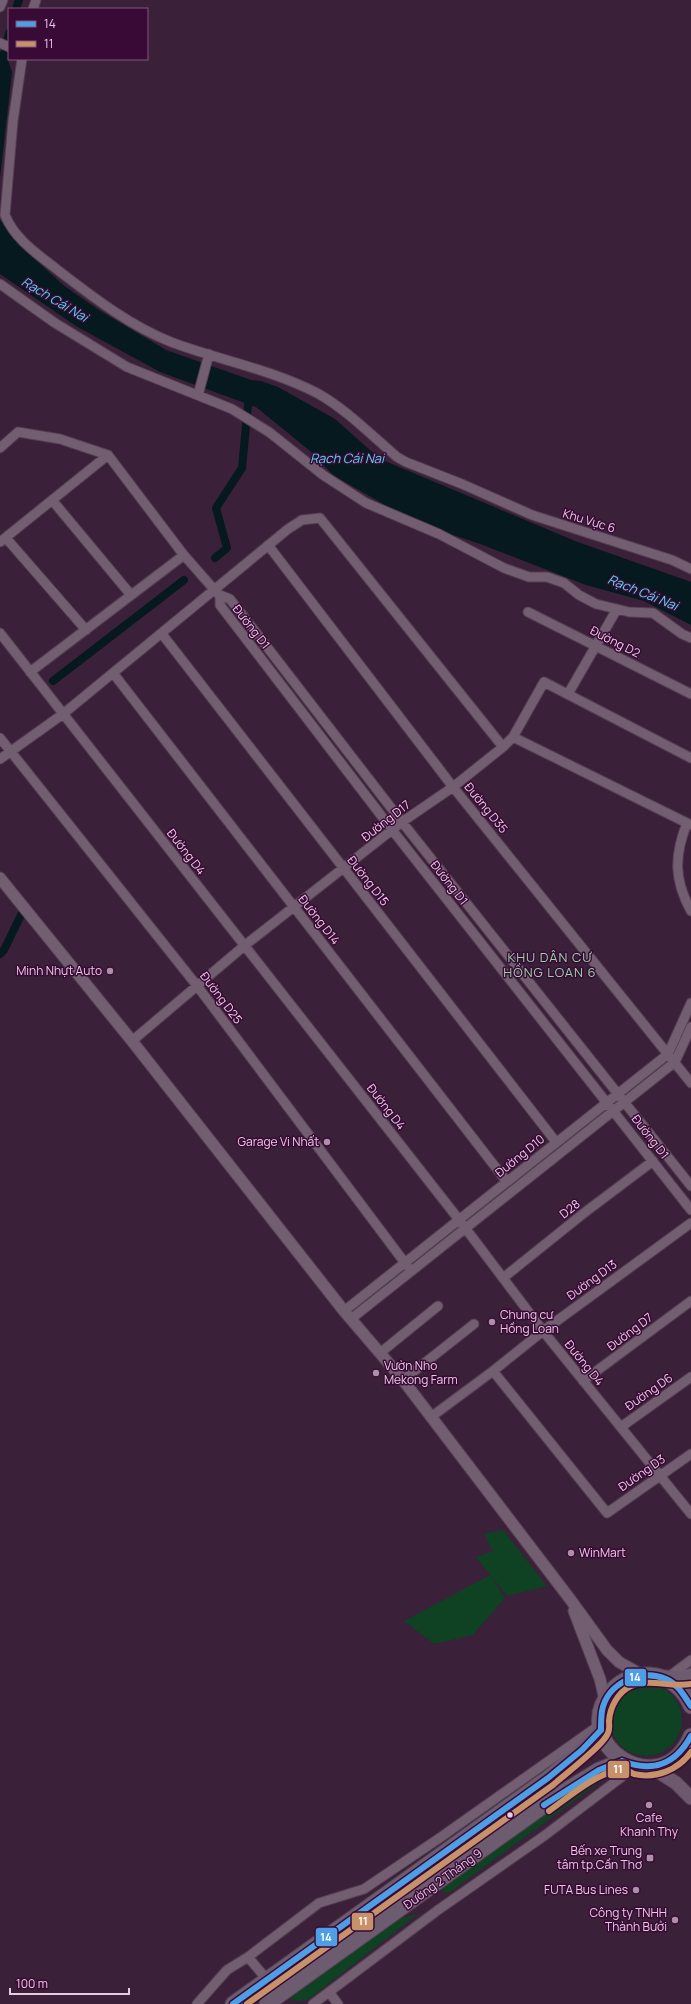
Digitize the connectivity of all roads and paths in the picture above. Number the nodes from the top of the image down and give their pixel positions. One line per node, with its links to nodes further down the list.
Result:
1 (3, 0): 2 (street)
2 (0, 7)
3 (22, 60): 5 (street, Khu Vực 6)
4 (0, 284): 6 (street)
5 (208, 357): 6 (street); 13 (street, Khu Vực 6)
6 (199, 392): 16 (street)
7 (0, 448): 8 (street)
8 (108, 455): 9 (street); 12 (street)
9 (52, 500): 10 (street); 15 (street)
10 (3, 540): 18 (street)
11 (268, 545): 14 (street); 30 (street); 34 (street, Đường D35)
12 (184, 555): 14 (street); 15 (street)
13 (691, 569)
14 (217, 592): 20 (street); 35 (street, Đường D1); 37 (street, Đường D1)
15 (131, 595): 18 (street)
16 (617, 609): 21 (street); 22 (street)
17 (528, 612): 22 (street, Đường D2)
18 (86, 630): 23 (street)
19 (0, 633): 23 (street, Đường D4)
20 (162, 634): 24 (street); 38 (street, Đường D15)
21 (691, 638)
22 (596, 646): 25 (street); 26 (street, Đường D2)
23 (30, 672): 27 (street, Đường D4)
24 (113, 673): 27 (street); 40 (street, Đường D14)
25 (568, 694): 29 (street, Đường D17); 32 (street)
26 (691, 694)
27 (63, 714): 31 (street); 42 (street, Đường D4)
28 (0, 738): 31 (street, Đường D25)
29 (513, 738): 30 (street, Đường D17); 36 (street)
30 (503, 747): 34 (street, Đường D17)
31 (11, 752): 33 (street); 43 (street, Đường D25)
32 (691, 758)
33 (0, 759)
34 (453, 787): 35 (street, Đường D17); 47 (street, Đường D35)
35 (402, 822): 37 (street, Đường D17); 50 (street, Đường D1)
36 (689, 824): 41 (street)
37 (393, 831): 38 (street, Đường D17); 52 (street, Đường D1)
38 (344, 870): 40 (street, Đường D17); 54 (street, Đường D15)
39 (0, 878): 46 (street)
40 (294, 908): 42 (street, Đường D17); 56 (street, Đường D14)
41 (691, 910)
42 (244, 946): 43 (street, Đường D17); 60 (street, Đường D4)
43 (198, 987): 46 (street, Đường D17); 61 (street, Đường D25)
44 (691, 1003): 47 (street, Đường D10)
45 (691, 1028): 48 (street, Đường D10)
46 (132, 1041): 65 (street)
47 (668, 1054): 48 (street, Đường D35); 50 (street, Đường D10)
48 (675, 1062): 49 (street, Đường D35); 51 (street, Đường D10)
49 (691, 1083)
50 (619, 1094): 51 (street, Đường D1); 52 (street, Đường D10)
51 (625, 1102): 53 (street, Đường D10); 57 (street, Đường D1)
52 (608, 1103): 53 (street, Đường D1); 54 (street, Đường D10)
53 (614, 1111): 55 (street, Đường D1); 60 (street, Đường D10)
54 (556, 1142): 56 (street, Đường D10)
55 (653, 1161): 58 (street, Đường D1); 62 (street, D28)
56 (507, 1182): 60 (street, Đường D10)
57 (691, 1186)
58 (691, 1210)
59 (691, 1223): 67 (street, Đường D13)
60 (462, 1224): 61 (street, Đường D10); 62 (street, Đường D4)
61 (408, 1267): 65 (street, Đường D10)
62 (503, 1278): 67 (street, Đường D4)
63 (691, 1301): 72 (street, Đường D7)
64 (438, 1306): 68 (street)
65 (347, 1315): 68 (street)
66 (474, 1324): 71 (street)
67 (543, 1331): 69 (street, Đường D13); 72 (street, Đường D4)
68 (380, 1353): 71 (street)
69 (493, 1371): 73 (street, Đường D13); 76 (street, Đường D3)
70 (691, 1377): 74 (street, Đường D6)
71 (403, 1380): 73 (street)
72 (583, 1381): 74 (street, Đường D4)
73 (431, 1417): 78 (street)
74 (621, 1427): 76 (street, Đường D4)
75 (691, 1454): 76 (street, Đường D3)
76 (660, 1475): 77 (street, Đường D4)
77 (691, 1514)
78 (570, 1599): 80 (street); 83 (street)
79 (691, 1660): 82 (street)
80 (642, 1675): 82 (highway); 83 (highway)
81 (691, 1676): 82 (highway)
82 (666, 1678): 84 (highway)
83 (605, 1700): 85 (highway)
84 (691, 1706)
85 (601, 1726): 87 (highway); 91 (street); 96 (highway, Đường 2 Tháng 9)
86 (690, 1744): 89 (highway)
87 (622, 1760): 88 (highway); 94 (highway, Đường 2 Tháng 9)
88 (636, 1766): 89 (highway); 93 (street)
89 (651, 1767): 90 (main road)
90 (691, 1798)
91 (248, 1957): 92 (street); 95 (street)
92 (264, 1976)
93 (329, 1992): 97 (street); 98 (street)
94 (277, 2003)
95 (197, 2004)
96 (233, 2004)
97 (313, 2004)
98 (338, 2004)

